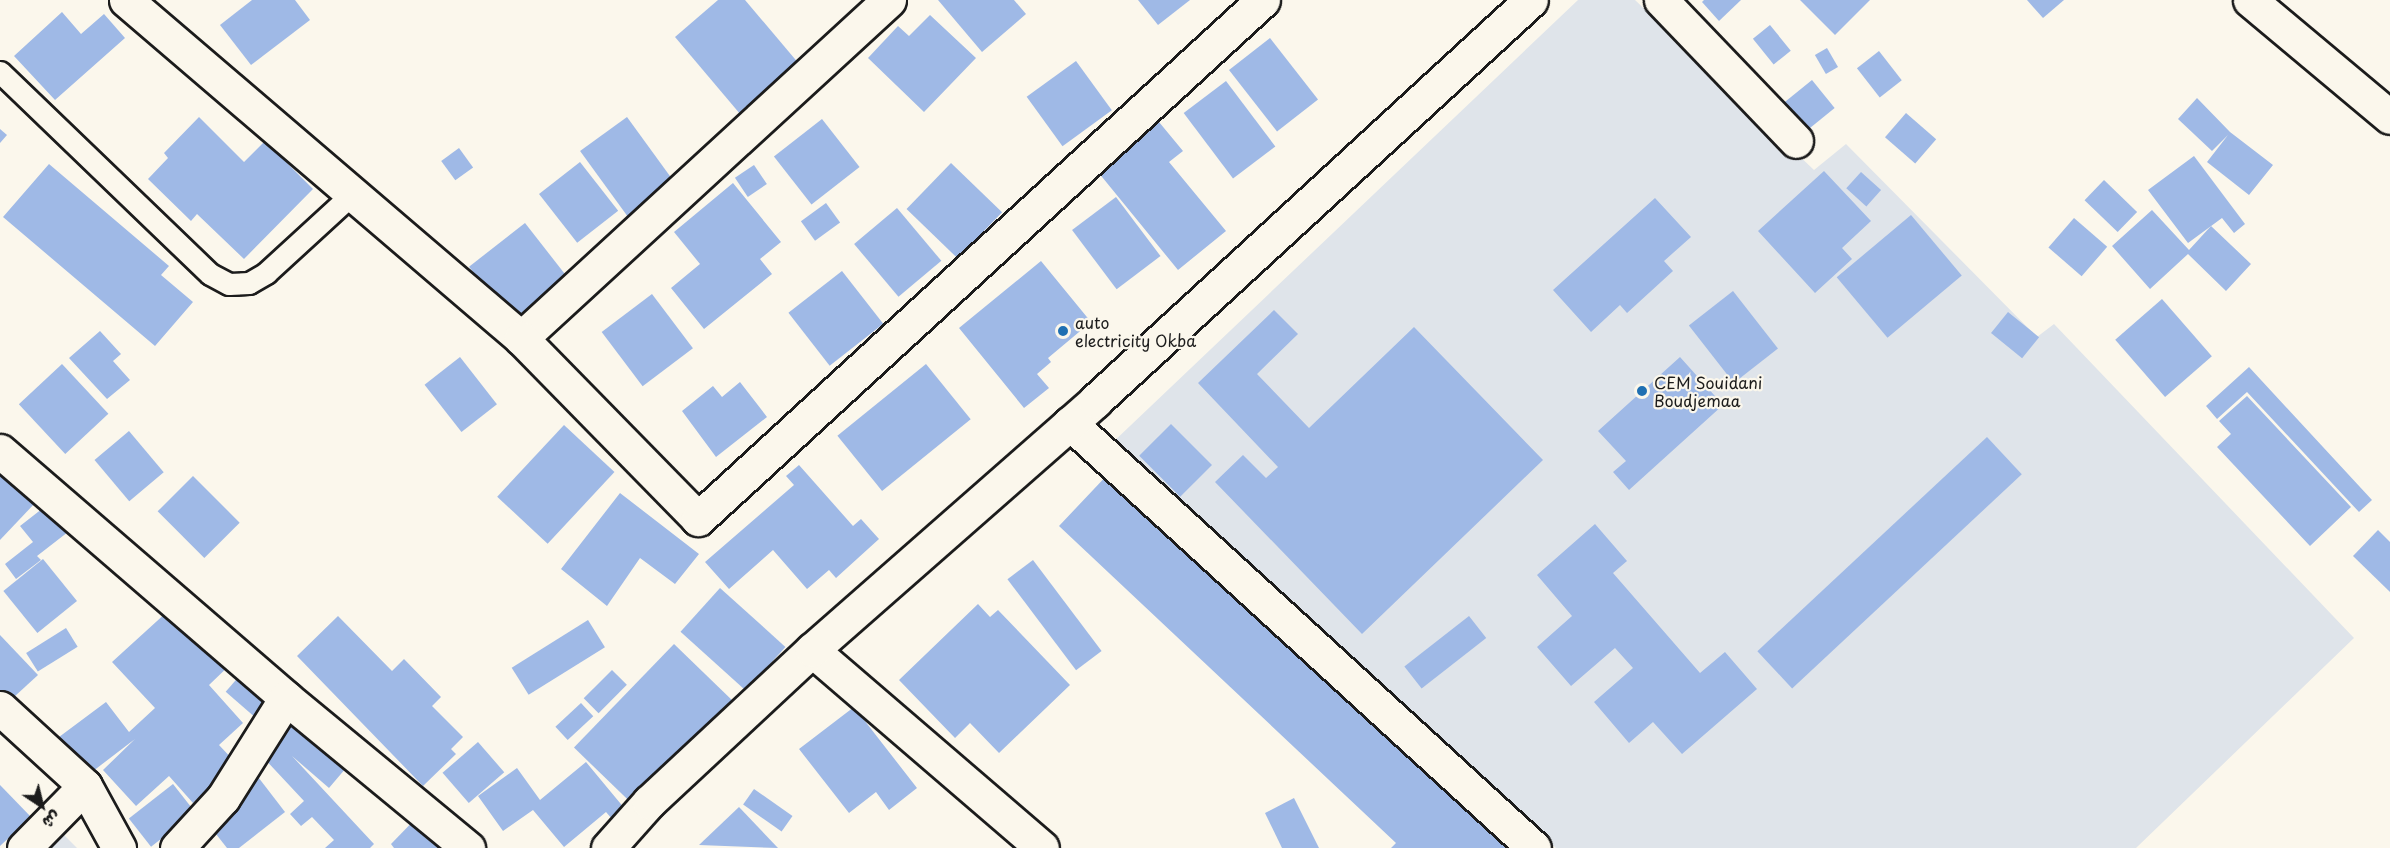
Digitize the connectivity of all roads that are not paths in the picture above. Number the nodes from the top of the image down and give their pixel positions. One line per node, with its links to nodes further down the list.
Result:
1 (126, 0): 10 (street)
2 (889, 0): 11 (street)
3 (1263, 0): 11 (street)
4 (1661, 0): 9 (street)
5 (2250, 0): 8 (street)
6 (1517, 4): 12 (street)
7 (0, 72): 10 (lane)
8 (2390, 117)
9 (1796, 141)
10 (351, 195): 11 (street)
11 (521, 338)
12 (1070, 423): 14 (street); 24 (street)
13 (0, 451): 15 (street)
14 (813, 650): 22 (street); 23 (street)
15 (286, 698): 20 (street); 21 (street)
16 (0, 708): 17 (street)
17 (85, 786): 18 (street); 19 (street)
18 (24, 848)
19 (118, 848)
20 (177, 848)
21 (468, 848)
22 (608, 848)
23 (1042, 848)
24 (1534, 848)

